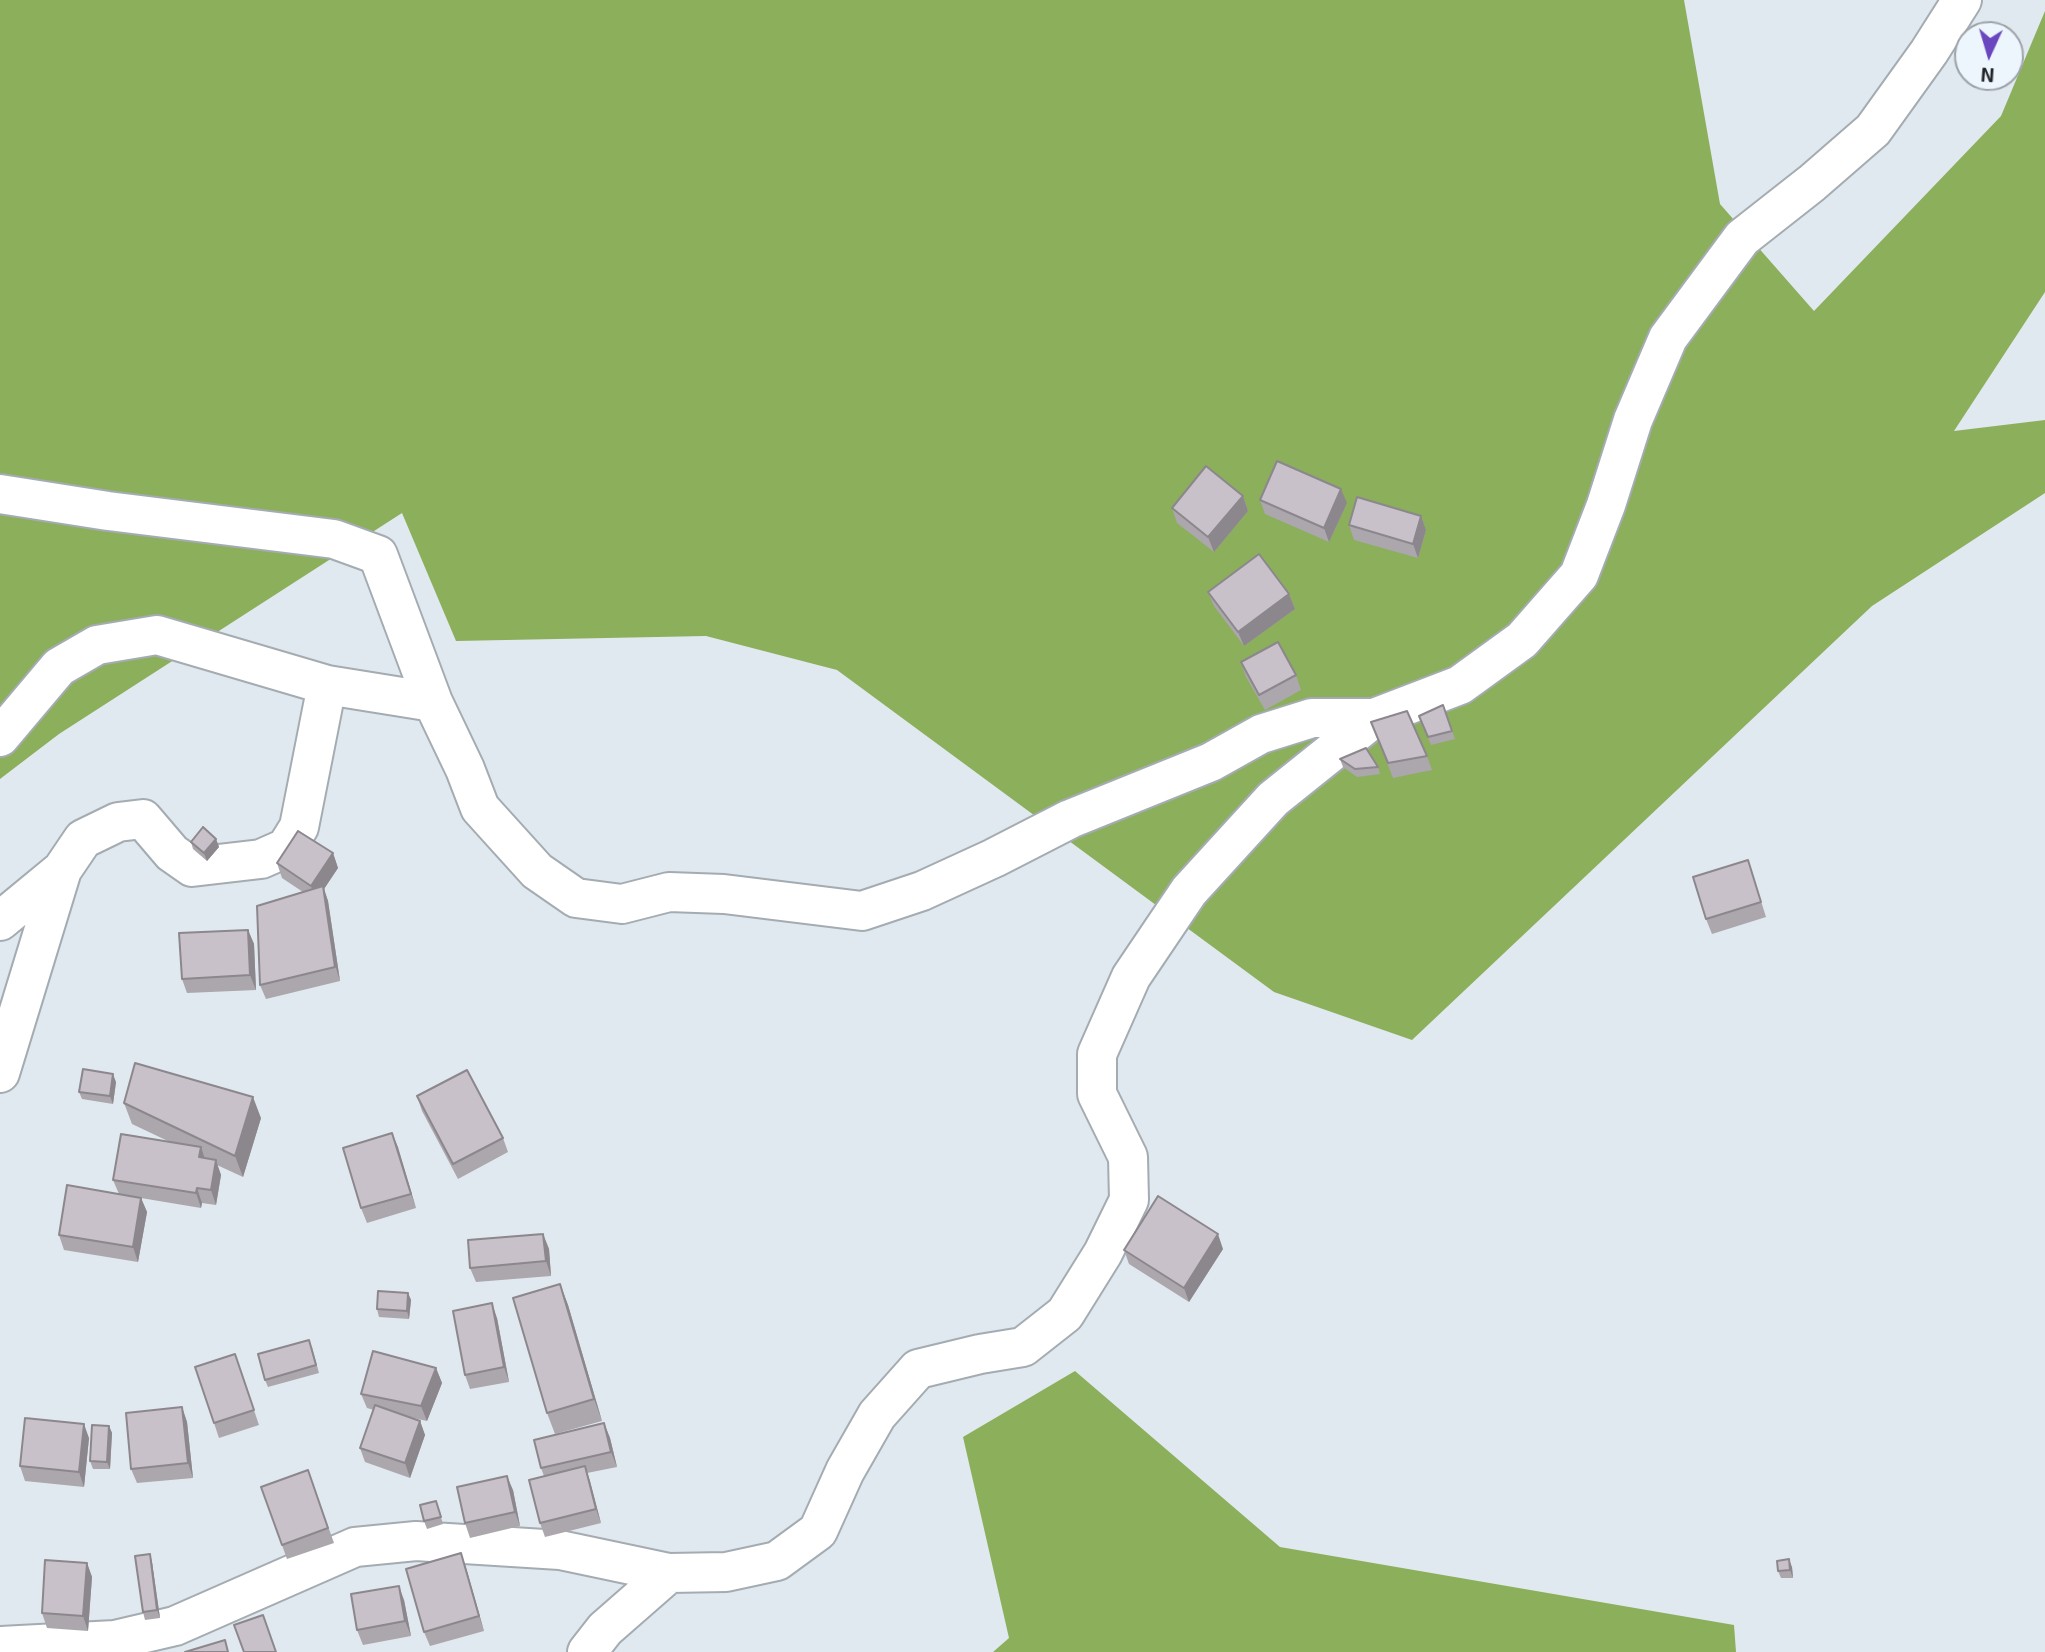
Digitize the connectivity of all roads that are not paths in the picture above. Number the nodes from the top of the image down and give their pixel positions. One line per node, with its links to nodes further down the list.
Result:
1 (1962, 0): 5 (street)
2 (0, 494): 4 (street)
3 (327, 685): 4 (street); 6 (street); 7 (street)
4 (433, 702): 5 (street)
5 (1374, 718): 10 (street)
6 (0, 737)
7 (62, 870): 8 (street); 9 (street)
8 (0, 920)
9 (0, 1073)
10 (669, 1573): 11 (street); 12 (street)
11 (0, 1646)
12 (587, 1652)

